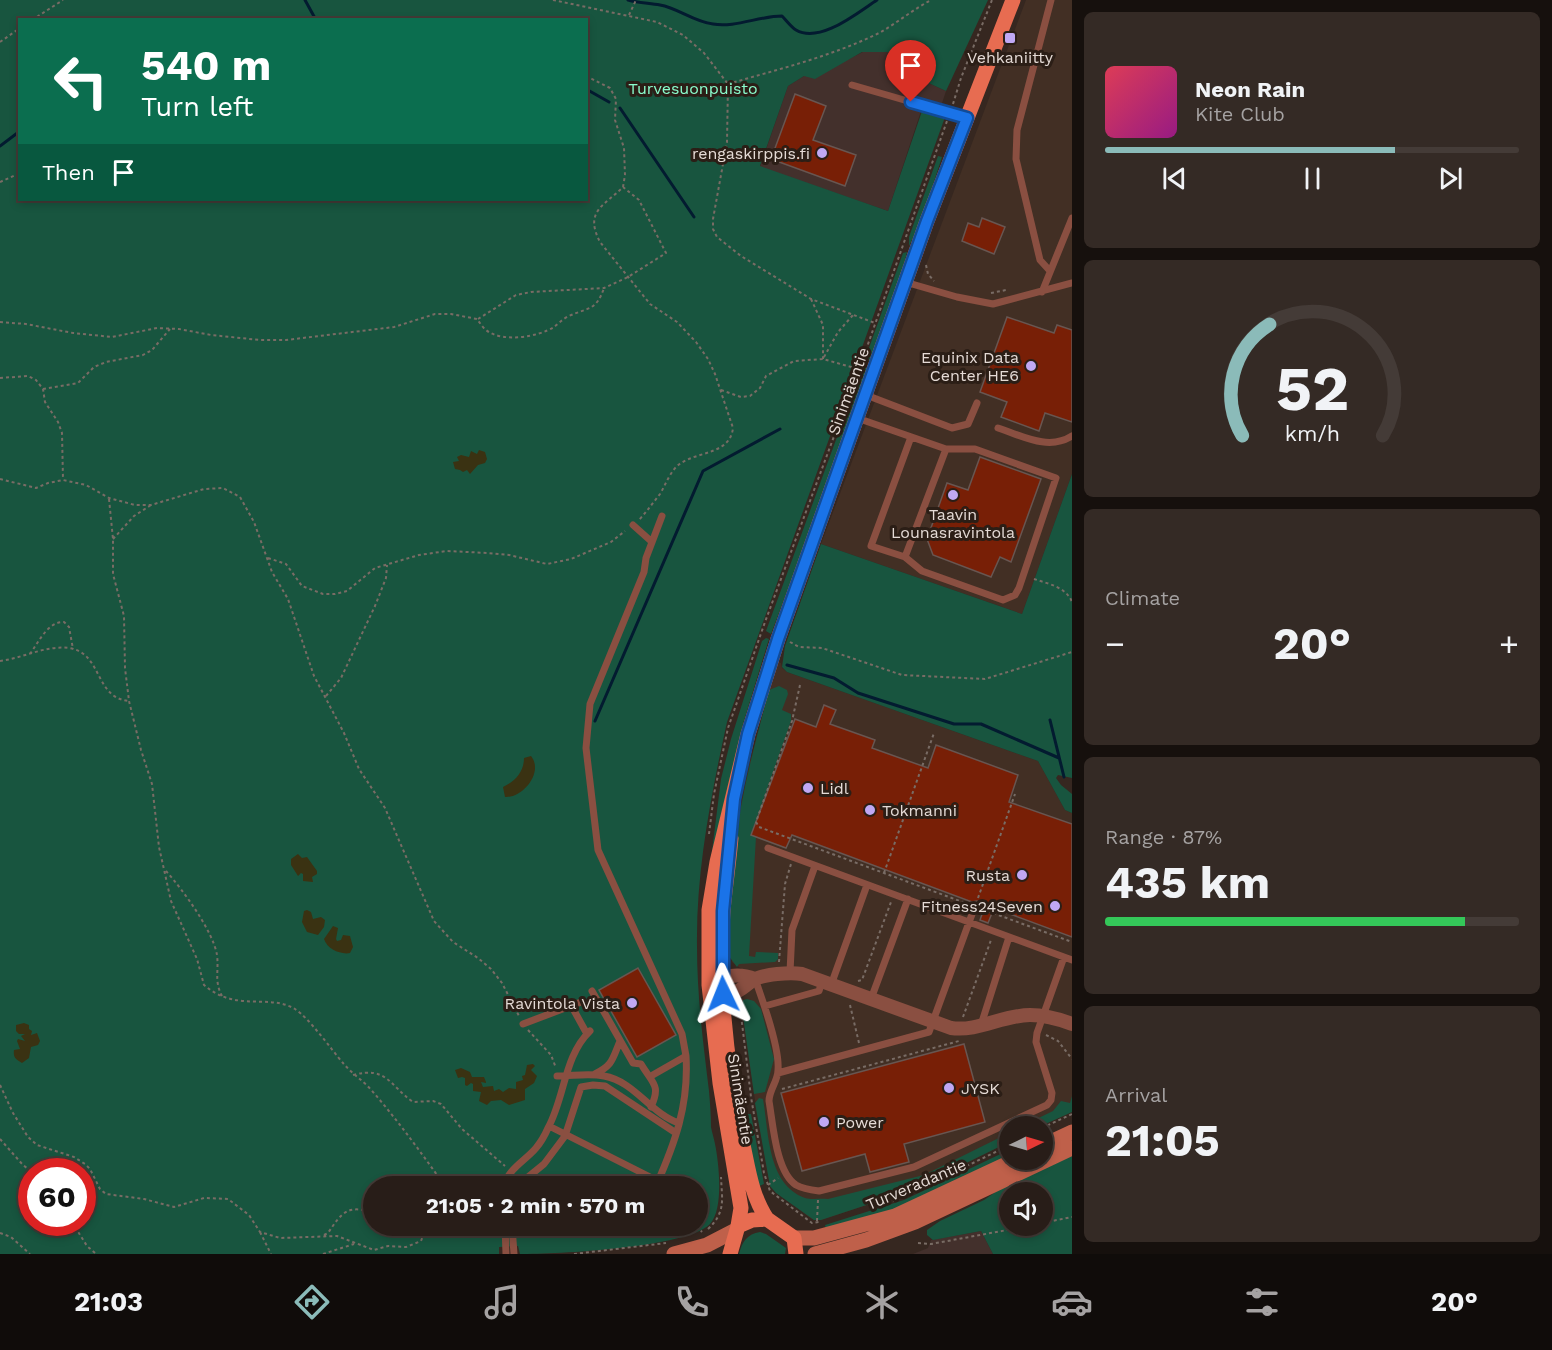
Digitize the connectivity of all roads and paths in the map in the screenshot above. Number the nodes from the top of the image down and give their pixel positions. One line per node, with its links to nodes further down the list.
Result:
1 (63, 0): 9 (path)
2 (553, 0): 8 (path)
3 (636, 0): 8 (path)
4 (932, 0): 13 (path)
5 (992, 0): 15 (path)
6 (1013, 0): 16 (main road, Sinimäentie)
7 (1051, 0): 22 (lane)
8 (629, 15): 13 (path)
9 (35, 18)
10 (18, 29): 11 (path)
11 (0, 42)
12 (588, 77): 19 (path)
13 (728, 84): 31 (path)
14 (852, 85): 15 (lane)
15 (950, 113): 16 (lane); 35 (path)
16 (967, 118): 24 (main road, Sinimäentie)
17 (18, 174): 18 (path)
18 (0, 182)
19 (623, 187): 23 (path); 23 (path)
20 (1072, 218): 22 (lane)
21 (927, 256): 25 (path)
22 (1050, 271): 28 (lane)
23 (628, 277): 27 (path); 41 (path)
24 (905, 282): 30 (lane); 38 (main road, Sinimäentie)
25 (935, 282)
26 (1072, 283): 28 (lane)
27 (604, 288): 33 (path); 33 (path)
28 (1042, 292): 30 (lane)
29 (983, 295): 30 (path)
30 (1028, 296)
31 (811, 298): 32 (path); 37 (path)
32 (853, 315): 35 (path); 37 (path)
33 (477, 319): 36 (path)
34 (0, 321): 36 (path)
35 (875, 323): 38 (path)
36 (170, 329): 40 (path)
37 (823, 360): 38 (path); 41 (path)
38 (866, 372): 42 (main road, Sinimäentie); 62 (path)
39 (0, 378): 40 (path)
40 (43, 389): 50 (path)
41 (721, 390): 54 (path)
42 (866, 395): 43 (lane); 44 (main road, Sinimäentie)
43 (977, 403)
44 (857, 418): 47 (lane); 73 (main road, Sinimäentie)
45 (998, 428): 46 (lane)
46 (1072, 436)
47 (911, 437): 48 (lane); 57 (lane)
48 (945, 449): 57 (lane); 57 (lane)
49 (0, 479): 50 (path)
50 (63, 480): 51 (path)
51 (109, 498): 52 (path); 55 (path)
52 (151, 505): 55 (path); 58 (path)
53 (662, 516): 56 (lane)
54 (633, 525): 56 (lane); 59 (path)
55 (113, 539): 70 (path)
56 (652, 542): 117 (lane)
57 (905, 556)
58 (268, 558): 59 (path); 69 (path)
59 (387, 565): 69 (path)
60 (1034, 579): 61 (path)
61 (1072, 602)
62 (761, 634)
63 (799, 647): 65 (path)
64 (73, 649): 66 (path); 66 (path); 70 (path)
65 (1072, 652)
66 (29, 655): 67 (path)
67 (0, 661)
68 (800, 685): 74 (path)
69 (326, 696): 109 (path)
70 (129, 701): 78 (path)
71 (934, 733): 79 (path)
72 (1015, 794): 84 (path)
73 (734, 799): 93 (main road, Sinimäentie); 96 (main road, Sinimäentie)
74 (799, 842): 76 (path); 79 (path)
75 (768, 848): 76 (lane)
76 (793, 857): 77 (lane); 92 (path)
77 (815, 866): 81 (lane); 92 (lane)
78 (165, 869): 100 (path); 100 (path)
79 (884, 873): 80 (path)
80 (894, 876): 82 (path); 84 (path)
81 (867, 885): 82 (lane); 95 (lane)
82 (889, 892): 83 (lane); 98 (path)
83 (908, 899): 86 (lane); 101 (lane)
84 (975, 906): 85 (path); 86 (lane)
85 (996, 914): 87 (path); 89 (path)
86 (969, 922): 87 (lane); 108 (lane)
87 (991, 930): 88 (lane); 112 (path)
88 (1009, 937): 90 (lane); 111 (lane)
89 (1072, 942)
90 (1064, 957): 91 (lane); 106 (lane)
91 (1072, 960)
92 (784, 968): 94 (street); 95 (street)
93 (722, 977): 94 (street); 96 (street); 99 (main road, Sinimäentie)
94 (755, 979): 99 (street); 104 (lane)
95 (826, 983): 98 (street); 104 (lane)
96 (709, 985): 99 (street); 160 (main road, Sinimäentie)
97 (592, 991): 115 (lane)
98 (852, 992): 101 (street); 116 (path)
99 (723, 994): 105 (main road, Sinimäentie)
100 (222, 998): 121 (path)
101 (872, 999): 108 (street)
102 (580, 1002): 103 (lane)
103 (572, 1005): 109 (lane); 124 (lane)
104 (765, 1006): 120 (lane)
105 (724, 1016): 149 (path); 155 (main road, Sinimäentie)
106 (1043, 1016): 107 (street); 111 (street); 113 (lane)
107 (1058, 1019): 110 (street); 114 (street)
108 (933, 1022): 112 (street); 116 (lane)
109 (523, 1024): 123 (path)
110 (1072, 1024)
111 (981, 1025): 112 (street)
112 (963, 1030): 119 (path)
113 (1037, 1033): 118 (path); 150 (lane)
114 (1072, 1035)
115 (620, 1041): 122 (lane); 128 (lane)
116 (861, 1051): 119 (path); 120 (lane)
117 (686, 1056): 125 (lane); 130 (lane)
118 (1072, 1059)
119 (865, 1066): 127 (path)
120 (778, 1073): 143 (lane)
121 (353, 1075): 141 (path); 144 (path)
122 (592, 1075): 124 (lane); 128 (lane)
123 (557, 1076): 124 (lane)
124 (567, 1076): 132 (lane)
125 (651, 1076)
126 (0, 1085): 161 (path)
127 (777, 1090)
128 (651, 1107): 130 (lane)
129 (1072, 1114): 131 (path)
130 (679, 1123): 134 (lane)
131 (1053, 1123)
132 (549, 1126): 135 (lane); 145 (lane)
133 (1072, 1132): 137 (main road)
134 (676, 1133): 135 (lane); 148 (lane)
135 (566, 1135): 146 (lane); 147 (lane)
136 (0, 1139): 140 (path)
137 (1053, 1141)
138 (1072, 1148): 164 (main road, Turveradantie)
139 (999, 1150): 152 (path)
140 (18, 1160)
141 (510, 1162)
142 (999, 1167): 172 (main road, Turveradantie)
143 (785, 1172): 149 (path); 150 (lane)
144 (438, 1176)
145 (508, 1176)
146 (530, 1176)
147 (642, 1176)
148 (660, 1176)
149 (768, 1185): 157 (path)
150 (819, 1191): 157 (path)
151 (722, 1201): 159 (path)
152 (874, 1207)
153 (363, 1210): 166 (path)
154 (1072, 1217): 156 (path)
155 (767, 1219): 160 (main road); 172 (main road)
156 (1053, 1221)
157 (817, 1222): 158 (path)
158 (823, 1222)
159 (708, 1228)
160 (737, 1228): 173 (main road); 174 (main road, Sinimäentie)
161 (260, 1232): 166 (path); 177 (path)
162 (999, 1232): 170 (path)
163 (0, 1233): 175 (path)
164 (884, 1234): 182 (main road, Turveradantie); 183 (main road, Turveradantie)
165 (81, 1236): 176 (path)
166 (322, 1236): 171 (path)
167 (423, 1236): 171 (path)
168 (505, 1236): 179 (lane)
169 (513, 1236): 180 (lane)
170 (918, 1243)
171 (355, 1244): 178 (path)
172 (795, 1246)
173 (674, 1248): 181 (path)
174 (727, 1252)
175 (30, 1254)
176 (96, 1254)
177 (271, 1254)
178 (322, 1254)
179 (506, 1254)
180 (514, 1254)
181 (574, 1254)
182 (815, 1254)
183 (847, 1254)

